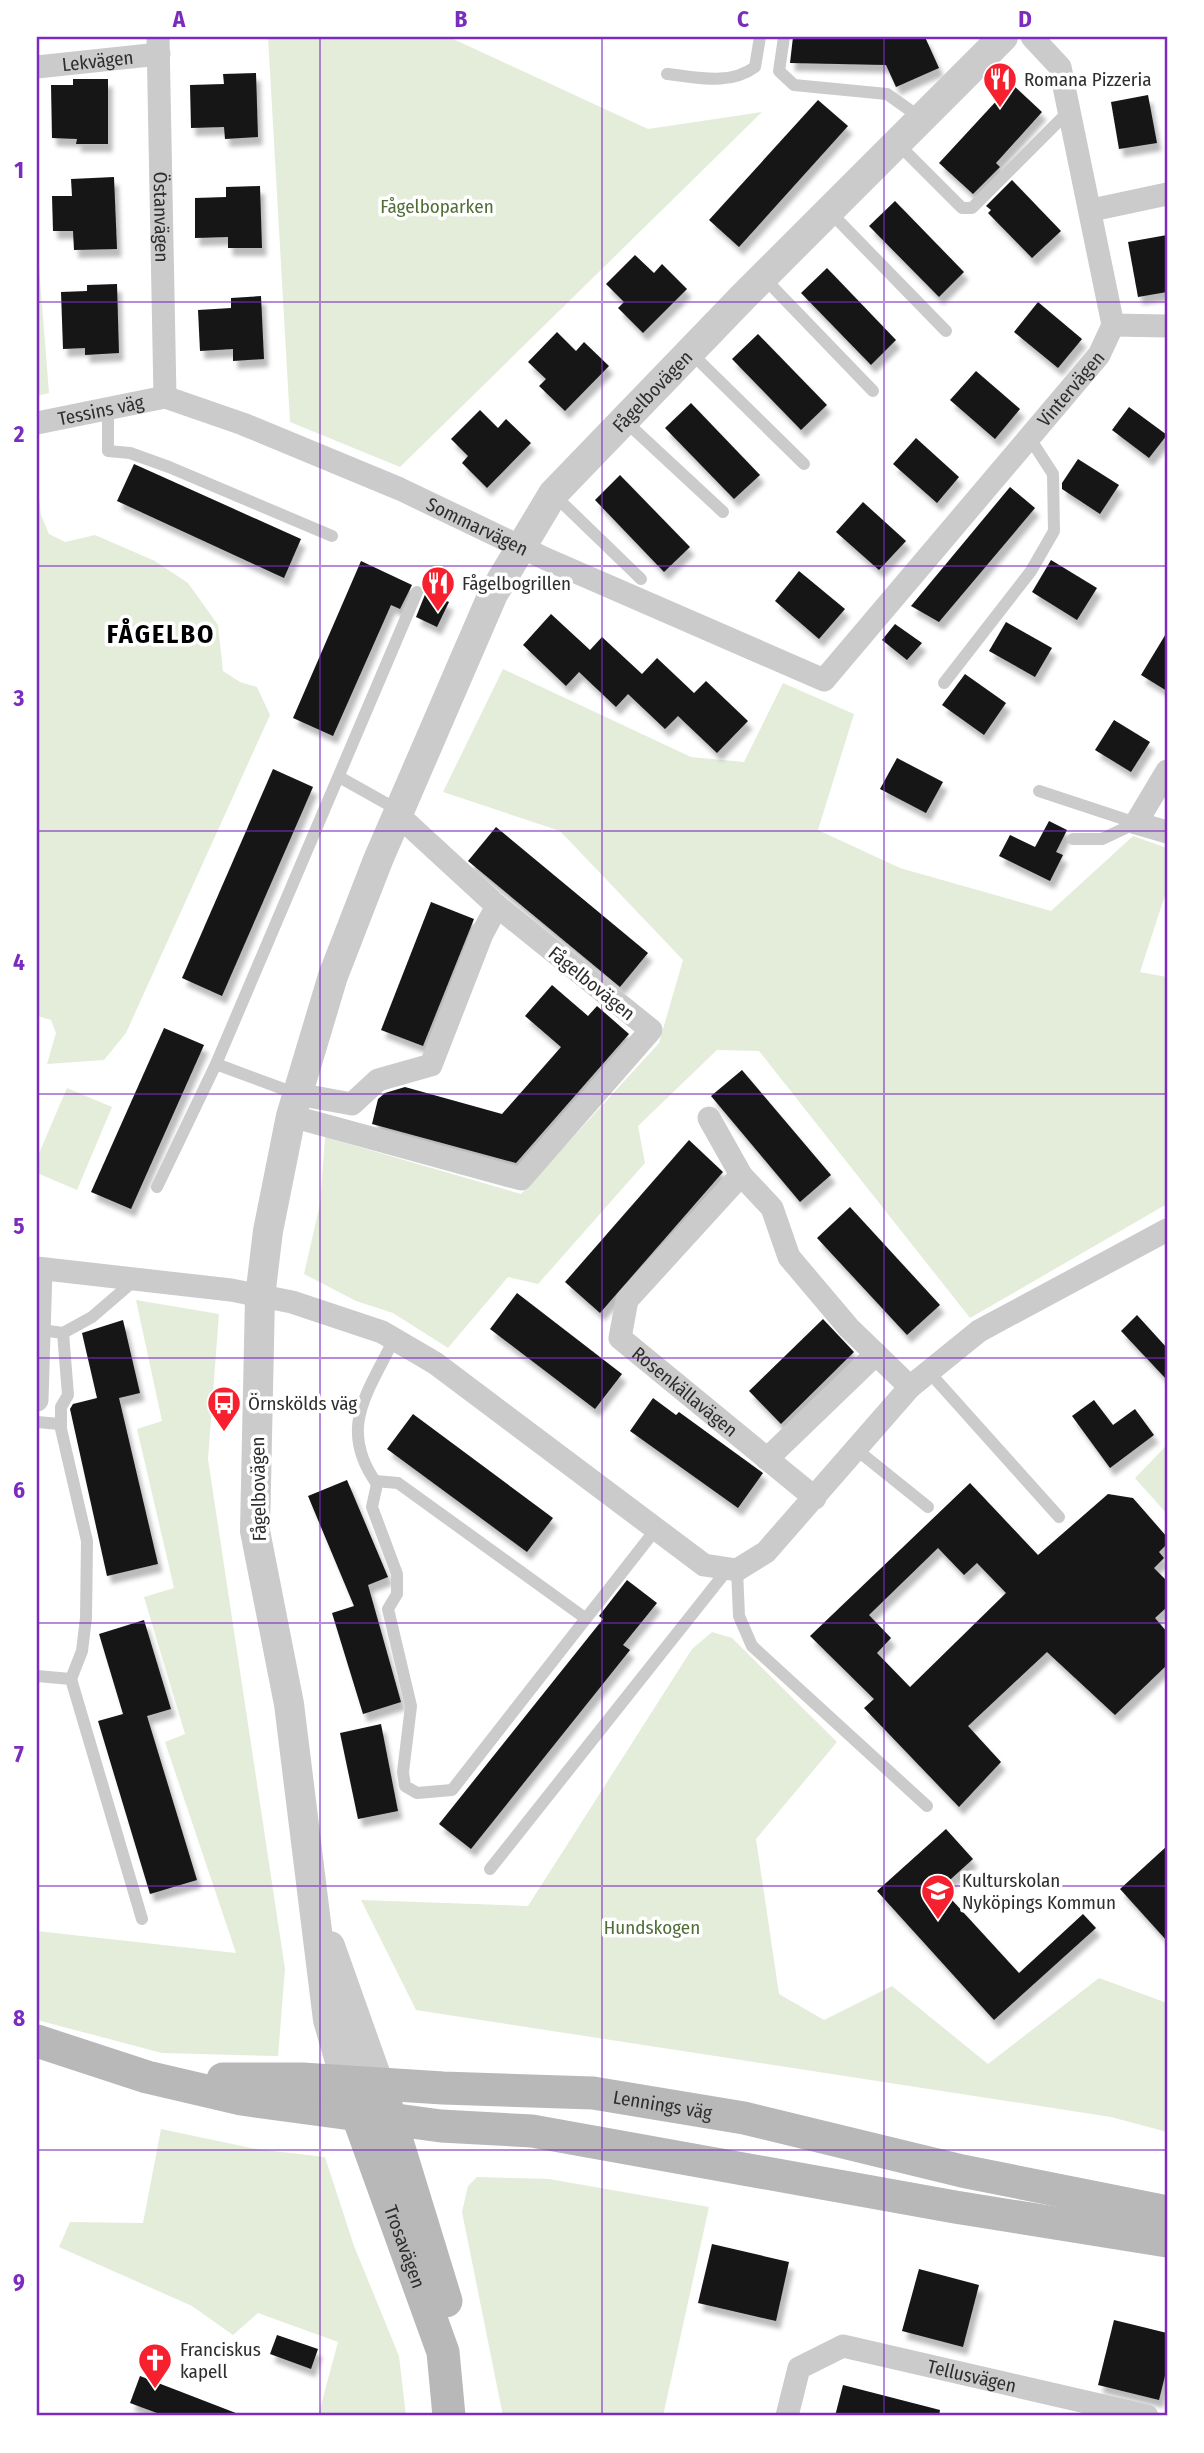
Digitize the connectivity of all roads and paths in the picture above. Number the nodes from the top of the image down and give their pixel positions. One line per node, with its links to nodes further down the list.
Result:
1 (760, 37): 7 (lane)
2 (784, 37): 9 (lane)
3 (1003, 37): 9 (street, Fågelbovägen)
4 (1032, 37): 8 (street)
5 (158, 45): 6 (street, Lekvägen); 20 (street, Östanvägen)
6 (37, 66)
7 (667, 74)
8 (1070, 110): 10 (lane); 12 (street)
9 (922, 118): 10 (street, Fågelbovägen)
10 (897, 143): 13 (street, Fågelbovägen)
11 (1167, 194): 12 (street)
12 (1092, 210): 15 (street)
13 (828, 211): 14 (street, Fågelbovägen); 17 (lane)
14 (762, 277): 18 (street, Fågelbovägen); 19 (lane)
15 (1113, 325): 16 (street); 24 (street, Vintervägen)
16 (1167, 326)
17 (946, 331)
18 (690, 351): 22 (street, Fågelbovägen); 25 (lane)
19 (873, 391)
20 (165, 397): 21 (street, Tessins väg); 29 (street, Sommarvägen)
21 (108, 407): 23 (street, Tessins väg); 28 (lane)
22 (624, 420): 26 (street, Fågelbovägen); 27 (lane)
23 (37, 423)
24 (1030, 438): 32 (street, Vintervägen); 33 (lane)
25 (804, 464)
26 (553, 494): 29 (street, Fågelbovägen); 30 (lane)
27 (723, 512)
28 (332, 536)
29 (520, 546): 32 (street, Sommarvägen); 37 (street, Fågelbovägen)
30 (641, 579)
31 (417, 592): 35 (lane)
32 (824, 680)
33 (944, 683)
34 (1167, 771): 38 (street)
35 (341, 778): 37 (lane); 42 (lane)
36 (1040, 791): 38 (lane)
37 (398, 812): 41 (street, Fågelbovägen); 43 (street, Fågelbovägen)
38 (1136, 822): 39 (street); 40 (lane)
39 (1167, 832)
40 (1073, 839)
41 (497, 906): 43 (street); 43 (street, Fågelbovägen)
42 (216, 1064): 43 (lane); 46 (lane)
43 (294, 1105): 50 (street, Fågelbovägen)
44 (709, 1118): 45 (street)
45 (741, 1175): 53 (street); 60 (street, Rosenkällavägen)
46 (157, 1187)
47 (1167, 1230): 54 (street)
48 (39, 1269): 49 (street); 51 (street)
49 (135, 1280): 50 (street); 51 (lane)
50 (260, 1297): 52 (street); 72 (street, Fågelbovägen)
51 (52, 1332): 56 (street); 58 (lane)
52 (394, 1339): 61 (lane); 65 (street)
53 (876, 1354): 55 (street); 60 (street)
54 (929, 1372): 55 (street); 64 (lane)
55 (911, 1387): 59 (street)
56 (37, 1400)
57 (37, 1422): 58 (lane)
58 (61, 1424): 69 (lane)
59 (857, 1450): 62 (street); 63 (lane)
60 (767, 1459): 62 (street, Rosenkällavägen)
61 (375, 1481): 67 (lane); 67 (lane)
62 (815, 1498): 66 (street)
63 (928, 1507)
64 (1059, 1517)
65 (656, 1529): 66 (street); 67 (lane)
66 (732, 1569): 70 (lane); 71 (lane)
67 (585, 1618)
68 (37, 1675): 69 (lane)
69 (71, 1679): 73 (lane)
70 (927, 1806)
71 (490, 1869)
72 (314, 1903): 76 (street, Fågelbovägen); 77 (street, Fågelbovägen)
73 (142, 1919)
74 (37, 2041): 75 (main road, Lennings väg)
75 (147, 2077): 76 (main road, Lennings väg); 78 (main road, Lennings väg)
76 (346, 2082): 77 (main road, Lennings väg); 78 (main road, Trosavägen)
77 (379, 2084): 79 (main road, Trosavägen); 80 (main road, Lennings väg)
78 (358, 2115): 79 (main road, Lennings väg); 86 (main road, Trosavägen)
79 (391, 2119): 82 (main road, Lennings väg); 87 (main road, Trosavägen)
80 (962, 2171): 81 (main road); 83 (main road, Lennings väg)
81 (1167, 2191)
82 (955, 2207): 84 (main road, Lennings väg); 85 (main road, Lennings väg)
83 (1167, 2212)
84 (1167, 2241)
85 (1167, 2262)
86 (449, 2416)
87 (469, 2416)
88 (787, 2416): 89 (street, Tellusvägen)
89 (1147, 2416)

